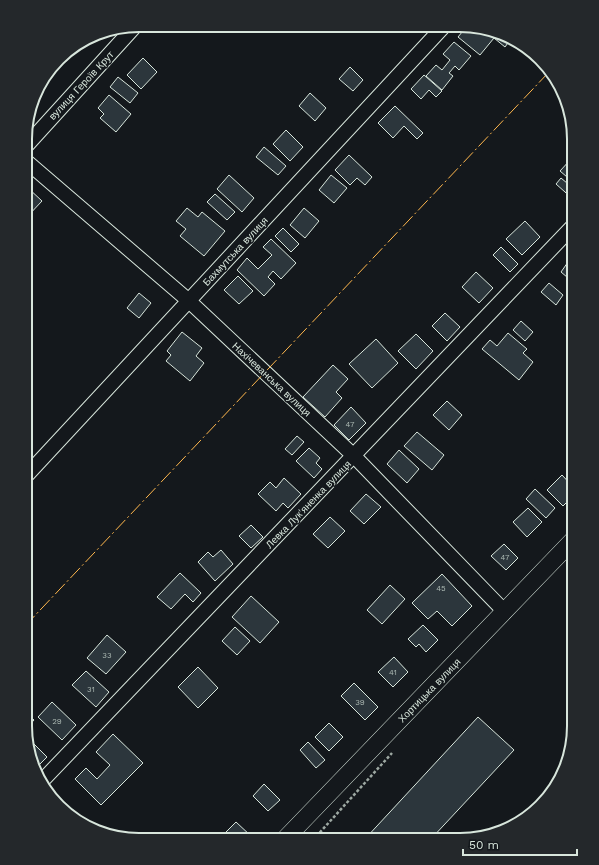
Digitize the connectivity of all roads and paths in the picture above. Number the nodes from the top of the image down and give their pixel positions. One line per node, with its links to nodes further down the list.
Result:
1 (438, 32): 6 (street, Бахмутська вулиця)
2 (129, 33): 3 (street, вулиця Героїв Крут)
3 (32, 139)
4 (32, 166): 6 (street, Нахічеванська вулиця)
5 (567, 232): 7 (street, Левка Лук'яненка вулиця)
6 (189, 301): 7 (street, Нахічеванська вулиця); 8 (street, Бахмутська вулиця)
7 (354, 456): 10 (street, Нахічеванська вулиця); 11 (street, Левка Лук'яненка вулиця)
8 (32, 469)
9 (567, 546): 10 (street, Хортицька вулиця)
10 (505, 612): 12 (street, Хортицька вулиця)
11 (46, 778)
12 (291, 833)

